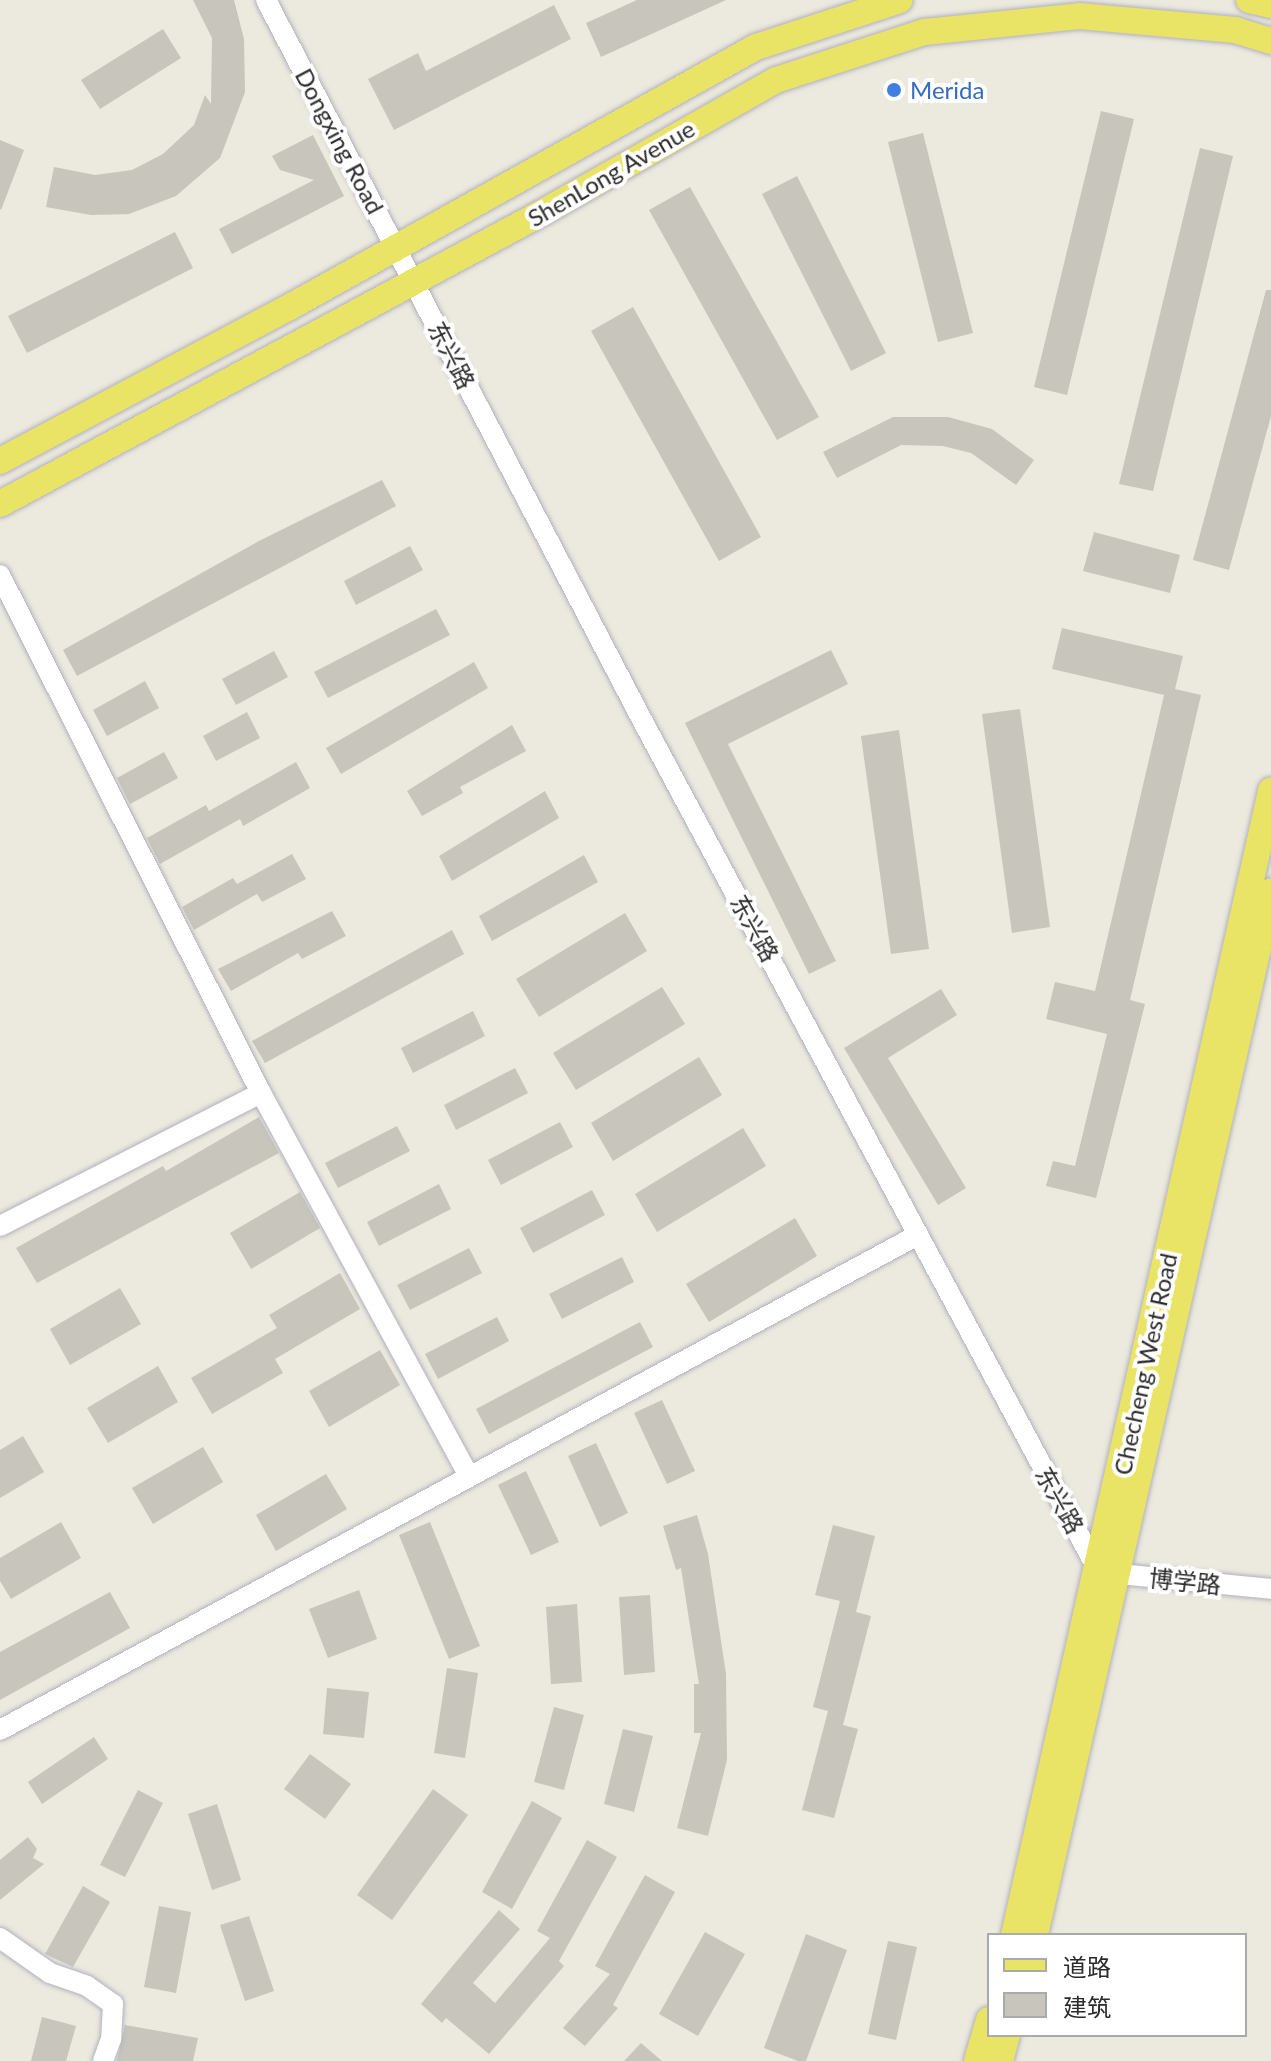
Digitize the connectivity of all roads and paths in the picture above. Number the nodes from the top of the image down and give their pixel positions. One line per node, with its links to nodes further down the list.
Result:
1 (266, 0): 6 (street, Dongxing Road)
2 (900, 0): 6 (main road, ShenLong Avenue)
3 (1249, 0): 4 (main road)
4 (1271, 5)
5 (1271, 41): 7 (main road, ShenLong Avenue)
6 (397, 248): 7 (street, Dongxing Road); 8 (main road, ShenLong Avenue)
7 (414, 282): 9 (main road, ShenLong Avenue); 15 (street, 东兴路)
8 (0, 461)
9 (0, 504)
10 (0, 575): 13 (street)
11 (1271, 791): 17 (main road, Checheng West Road)
12 (1271, 891): 17 (main road, Checheng West Road)
13 (261, 1093): 14 (street); 16 (street)
14 (0, 1226)
15 (916, 1236): 16 (street); 17 (street, 东兴路)
16 (469, 1476): 19 (street)
17 (1109, 1573): 18 (street, 博学路); 20 (main road, Checheng West Road); 21 (main road, Checheng West Road)
18 (1271, 1589)
19 (0, 1730)
20 (1015, 1933)
21 (1035, 1933)
22 (0, 1938): 25 (street)
23 (987, 2027): 26 (main road)
24 (1006, 2037): 27 (main road)
25 (103, 2061)
26 (977, 2061)
27 (1000, 2061)

